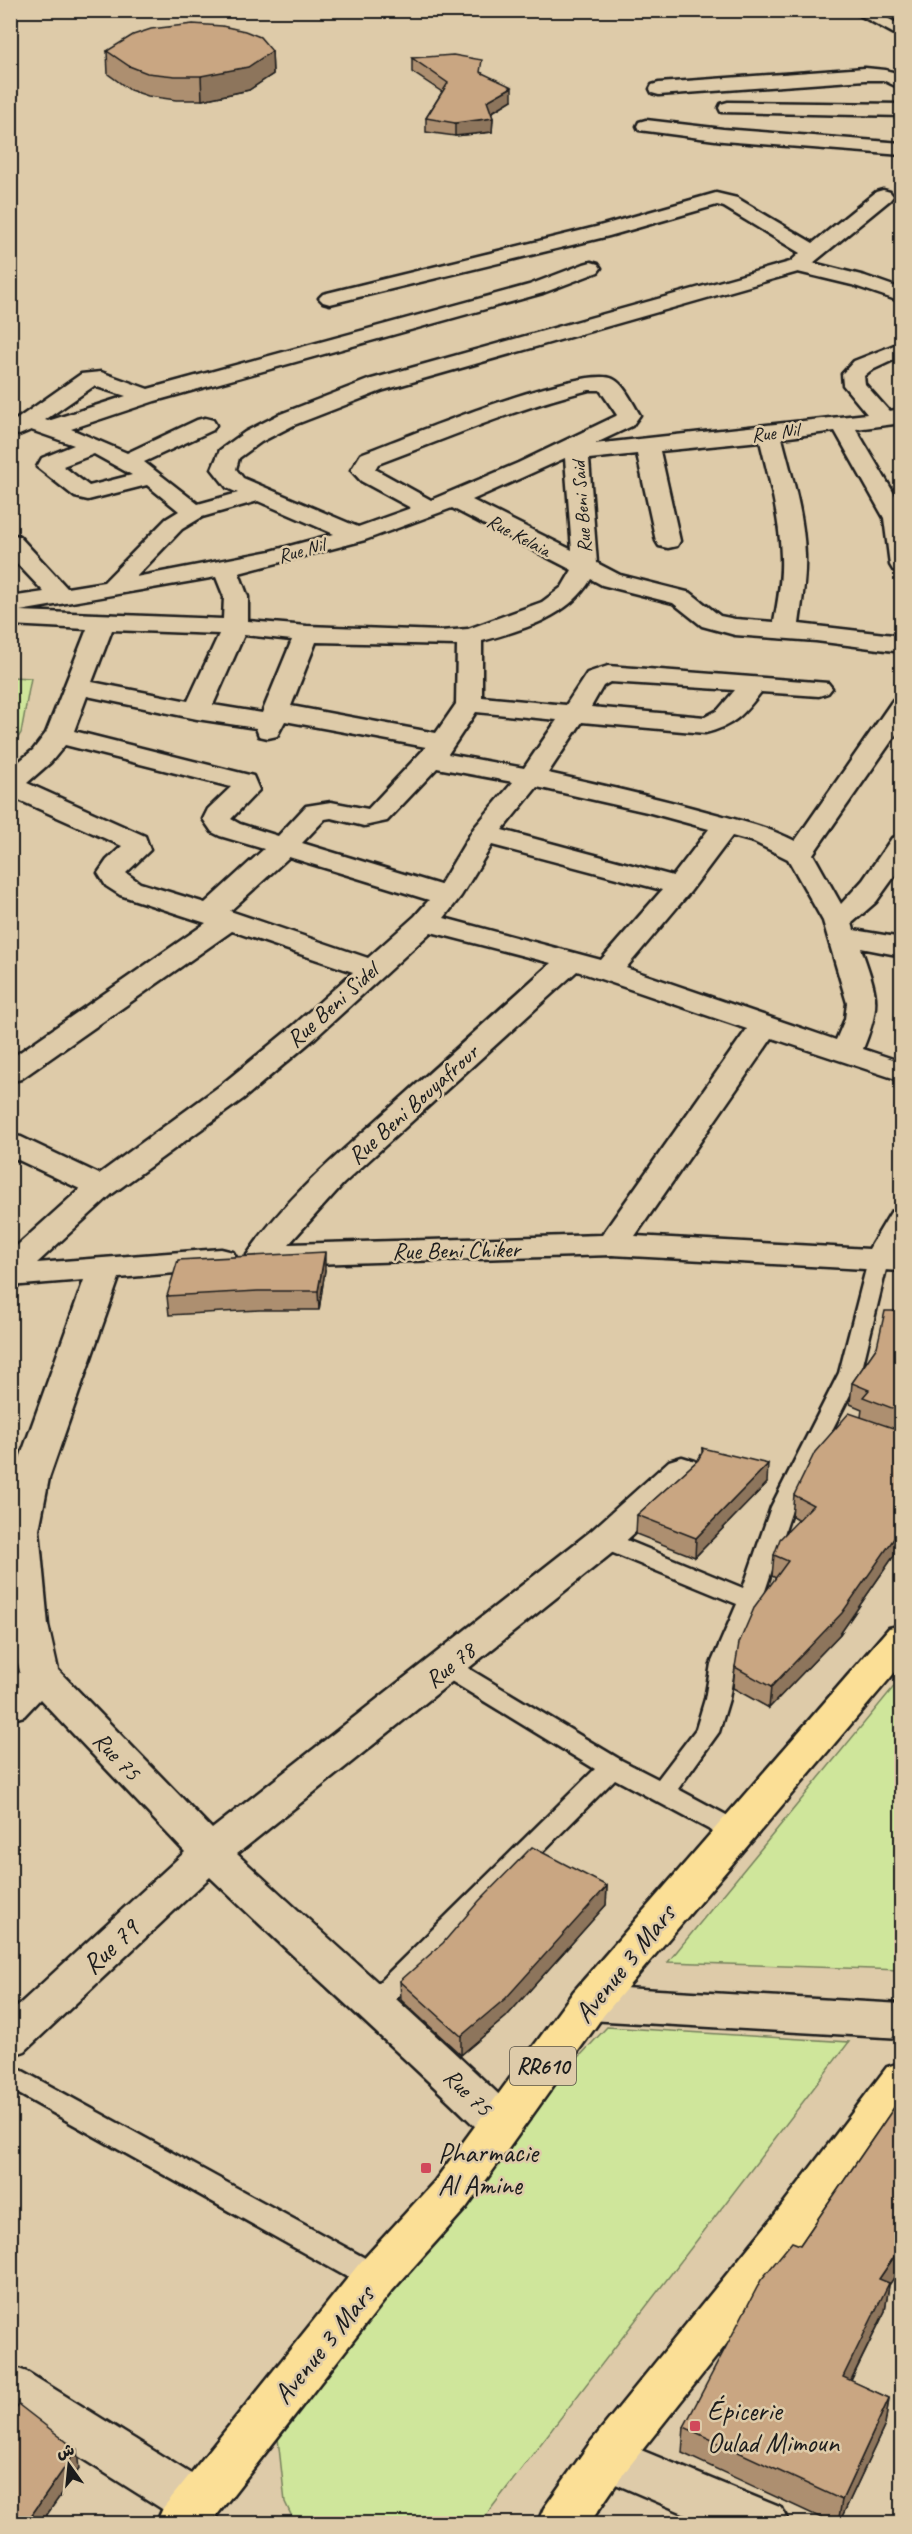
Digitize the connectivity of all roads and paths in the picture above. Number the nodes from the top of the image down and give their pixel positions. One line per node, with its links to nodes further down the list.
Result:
1 (858, 10): 2 (street)
2 (902, 33)
3 (902, 84): 4 (street)
4 (659, 89)
5 (728, 108): 6 (street)
6 (902, 110)
7 (646, 126): 8 (street)
8 (902, 149)
9 (884, 196): 10 (street)
10 (815, 253): 11 (street); 13 (street)
11 (797, 266): 14 (street); 30 (street)
12 (591, 268): 16 (street)
13 (380, 286): 15 (street); 16 (street)
14 (902, 296)
15 (330, 298)
16 (438, 315): 18 (street)
17 (902, 348): 19 (street)
18 (147, 396): 22 (street); 23 (street)
19 (892, 417): 20 (street, Rue Nil)
20 (842, 423): 24 (street, Rue Nil); 34 (street)
21 (205, 425): 28 (street)
22 (50, 428): 23 (street); 26 (street)
23 (18, 429)
24 (769, 434): 25 (street, Rue Nil); 47 (street)
25 (647, 446): 27 (street, Rue Nil); 37 (street)
26 (93, 447): 28 (street); 29 (street)
27 (576, 449): 31 (street, Rue Nil); 32 (street); 40 (street, Rue Beni Said)
28 (126, 462): 29 (street)
29 (151, 477): 33 (street)
30 (259, 494): 33 (street); 35 (street)
31 (454, 501): 32 (street, Rue Nil); 40 (street, Rue Kelaia)
32 (430, 509): 35 (street, Rue Nil)
33 (194, 512): 41 (street)
34 (899, 519): 38 (street)
35 (357, 535): 39 (street, Rue Nil)
36 (10, 541): 42 (street)
37 (668, 541)
38 (902, 565)
39 (225, 568): 41 (street, Rue Nil); 46 (street)
40 (585, 569): 47 (street, Rue Kelaia); 49 (street)
41 (112, 588): 42 (street, Rue Nil)
42 (62, 596): 43 (street, Rue Nil)
43 (10, 605)
44 (10, 618): 45 (street)
45 (103, 621): 46 (street); 52 (street)
46 (235, 627): 48 (street); 56 (street)
47 (786, 630): 50 (street, Rue Kelaia)
48 (307, 634): 49 (street); 58 (street)
49 (469, 637): 54 (street)
50 (902, 644)
51 (754, 683): 53 (street); 57 (street); 57 (street, Rue Beni Sidel)
52 (79, 687): 56 (street); 59 (street)
53 (819, 688)
54 (469, 704): 57 (street); 60 (street)
55 (902, 706): 67 (street)
56 (197, 711): 58 (street)
57 (573, 714): 61 (street, Rue Beni Sidel)
58 (270, 725): 60 (street)
59 (59, 735): 62 (street); 66 (street)
60 (437, 751): 61 (street); 66 (street)
61 (531, 777): 63 (street); 64 (street, Rue Beni Sidel)
62 (10, 784): 70 (street)
63 (726, 825): 67 (street); 68 (street)
64 (484, 834): 68 (street); 69 (street, Rue Beni Sidel)
65 (902, 844): 72 (street)
66 (282, 848): 69 (street); 70 (street)
67 (799, 854): 72 (street)
68 (680, 886): 76 (street)
69 (447, 896): 71 (street, Rue Beni Sidel)
70 (218, 918): 75 (street); 80 (street)
71 (425, 922): 74 (street); 75 (street, Rue Beni Sidel)
72 (839, 928): 73 (street); 78 (street)
73 (902, 947)
74 (572, 960): 76 (street); 85 (street, Rue Beni Bouyafrour)
75 (372, 969): 82 (street, Rue Beni Sidel)
76 (607, 972): 77 (street)
77 (765, 1026): 78 (street); 84 (street)
78 (846, 1053): 79 (street)
79 (902, 1072)
80 (10, 1073)
81 (10, 1144): 82 (street)
82 (101, 1187): 88 (street, Rue Beni Sidel)
83 (902, 1219): 86 (street)
84 (612, 1245): 85 (street, Rue Beni Chiker); 86 (street, Rue Beni Chiker)
85 (263, 1255): 87 (street, Rue Beni Chiker)
86 (890, 1261): 92 (lane)
87 (105, 1269): 89 (street, Rue Beni Chiker); 95 (street)
88 (10, 1270)
89 (10, 1276)
90 (682, 1469): 91 (street, Rue 78)
91 (604, 1540): 92 (lane); 94 (street, Rue 78)
92 (750, 1600): 98 (lane)
93 (902, 1638): 99 (main road, Avenue 3 Mars / RR610)
94 (447, 1668): 97 (lane); 100 (street, Rue 78)
95 (40, 1675): 96 (street); 100 (street, Rue 75)
96 (10, 1706)
97 (612, 1767): 98 (lane); 102 (lane)
98 (662, 1792): 99 (lane)
99 (734, 1830): 101 (main road, Avenue 3 Mars / RR610)
100 (210, 1853): 102 (street, Rue 75); 104 (street, Rue 79)
101 (588, 2003): 103 (street); 107 (main road, Avenue 3 Mars / RR610)
102 (374, 2004): 107 (street, Rue 75)
103 (902, 2021)
104 (10, 2038)
105 (10, 2075): 108 (lane)
106 (902, 2079): 110 (main road)
107 (501, 2124): 108 (main road, Avenue 3 Mars / RR610)
108 (375, 2278): 111 (main road, Avenue 3 Mars / RR610)
109 (10, 2387): 111 (street)
110 (607, 2458): 112 (main road); 113 (street)
111 (188, 2513)
112 (561, 2523)
113 (765, 2523)

